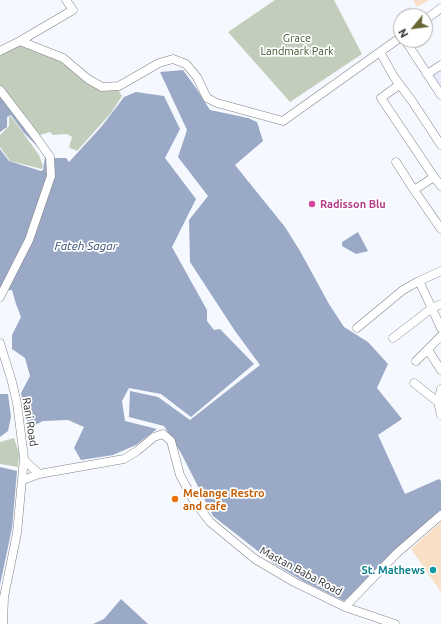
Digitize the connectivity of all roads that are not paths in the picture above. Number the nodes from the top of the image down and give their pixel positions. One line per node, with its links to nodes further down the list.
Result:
1 (66, 0): 5 (street)
2 (437, 0): 3 (street)
3 (441, 7): 4 (street)
4 (433, 14)
5 (20, 41): 8 (street); 9 (street)
6 (393, 43): 9 (street)
7 (410, 48): 11 (street)
8 (0, 51)
9 (380, 52): 12 (street)
10 (441, 65): 11 (street)
11 (427, 74): 14 (street)
12 (399, 85): 15 (street); 17 (street)
13 (0, 90): 23 (street)
14 (441, 95)
15 (441, 145)
16 (396, 162): 19 (street)
17 (434, 177): 18 (street); 19 (street)
18 (441, 186)
19 (414, 190): 20 (street)
20 (441, 229)
21 (441, 271): 22 (street)
22 (419, 281): 25 (street); 26 (street)
23 (0, 297)
24 (441, 304): 25 (street)
25 (432, 308): 27 (street); 29 (street)
26 (357, 328)
27 (441, 328)
28 (441, 336): 31 (street)
29 (393, 338)
30 (0, 343): 38 (street, Rani Road)
31 (428, 350): 32 (street); 33 (street)
32 (416, 361)
33 (441, 370)
34 (414, 383): 36 (street)
35 (441, 389): 36 (street)
36 (438, 402): 37 (street)
37 (441, 415)
38 (24, 460): 39 (street); 40 (street, Rani Road)
39 (39, 474): 40 (street, Mastan Baba Road); 42 (street, Mastan Baba Road)
40 (23, 480): 43 (street, Rani Road)
41 (441, 515): 42 (street, Mastan Baba Road)
42 (345, 607): 44 (street)
43 (3, 624)
44 (395, 624)

